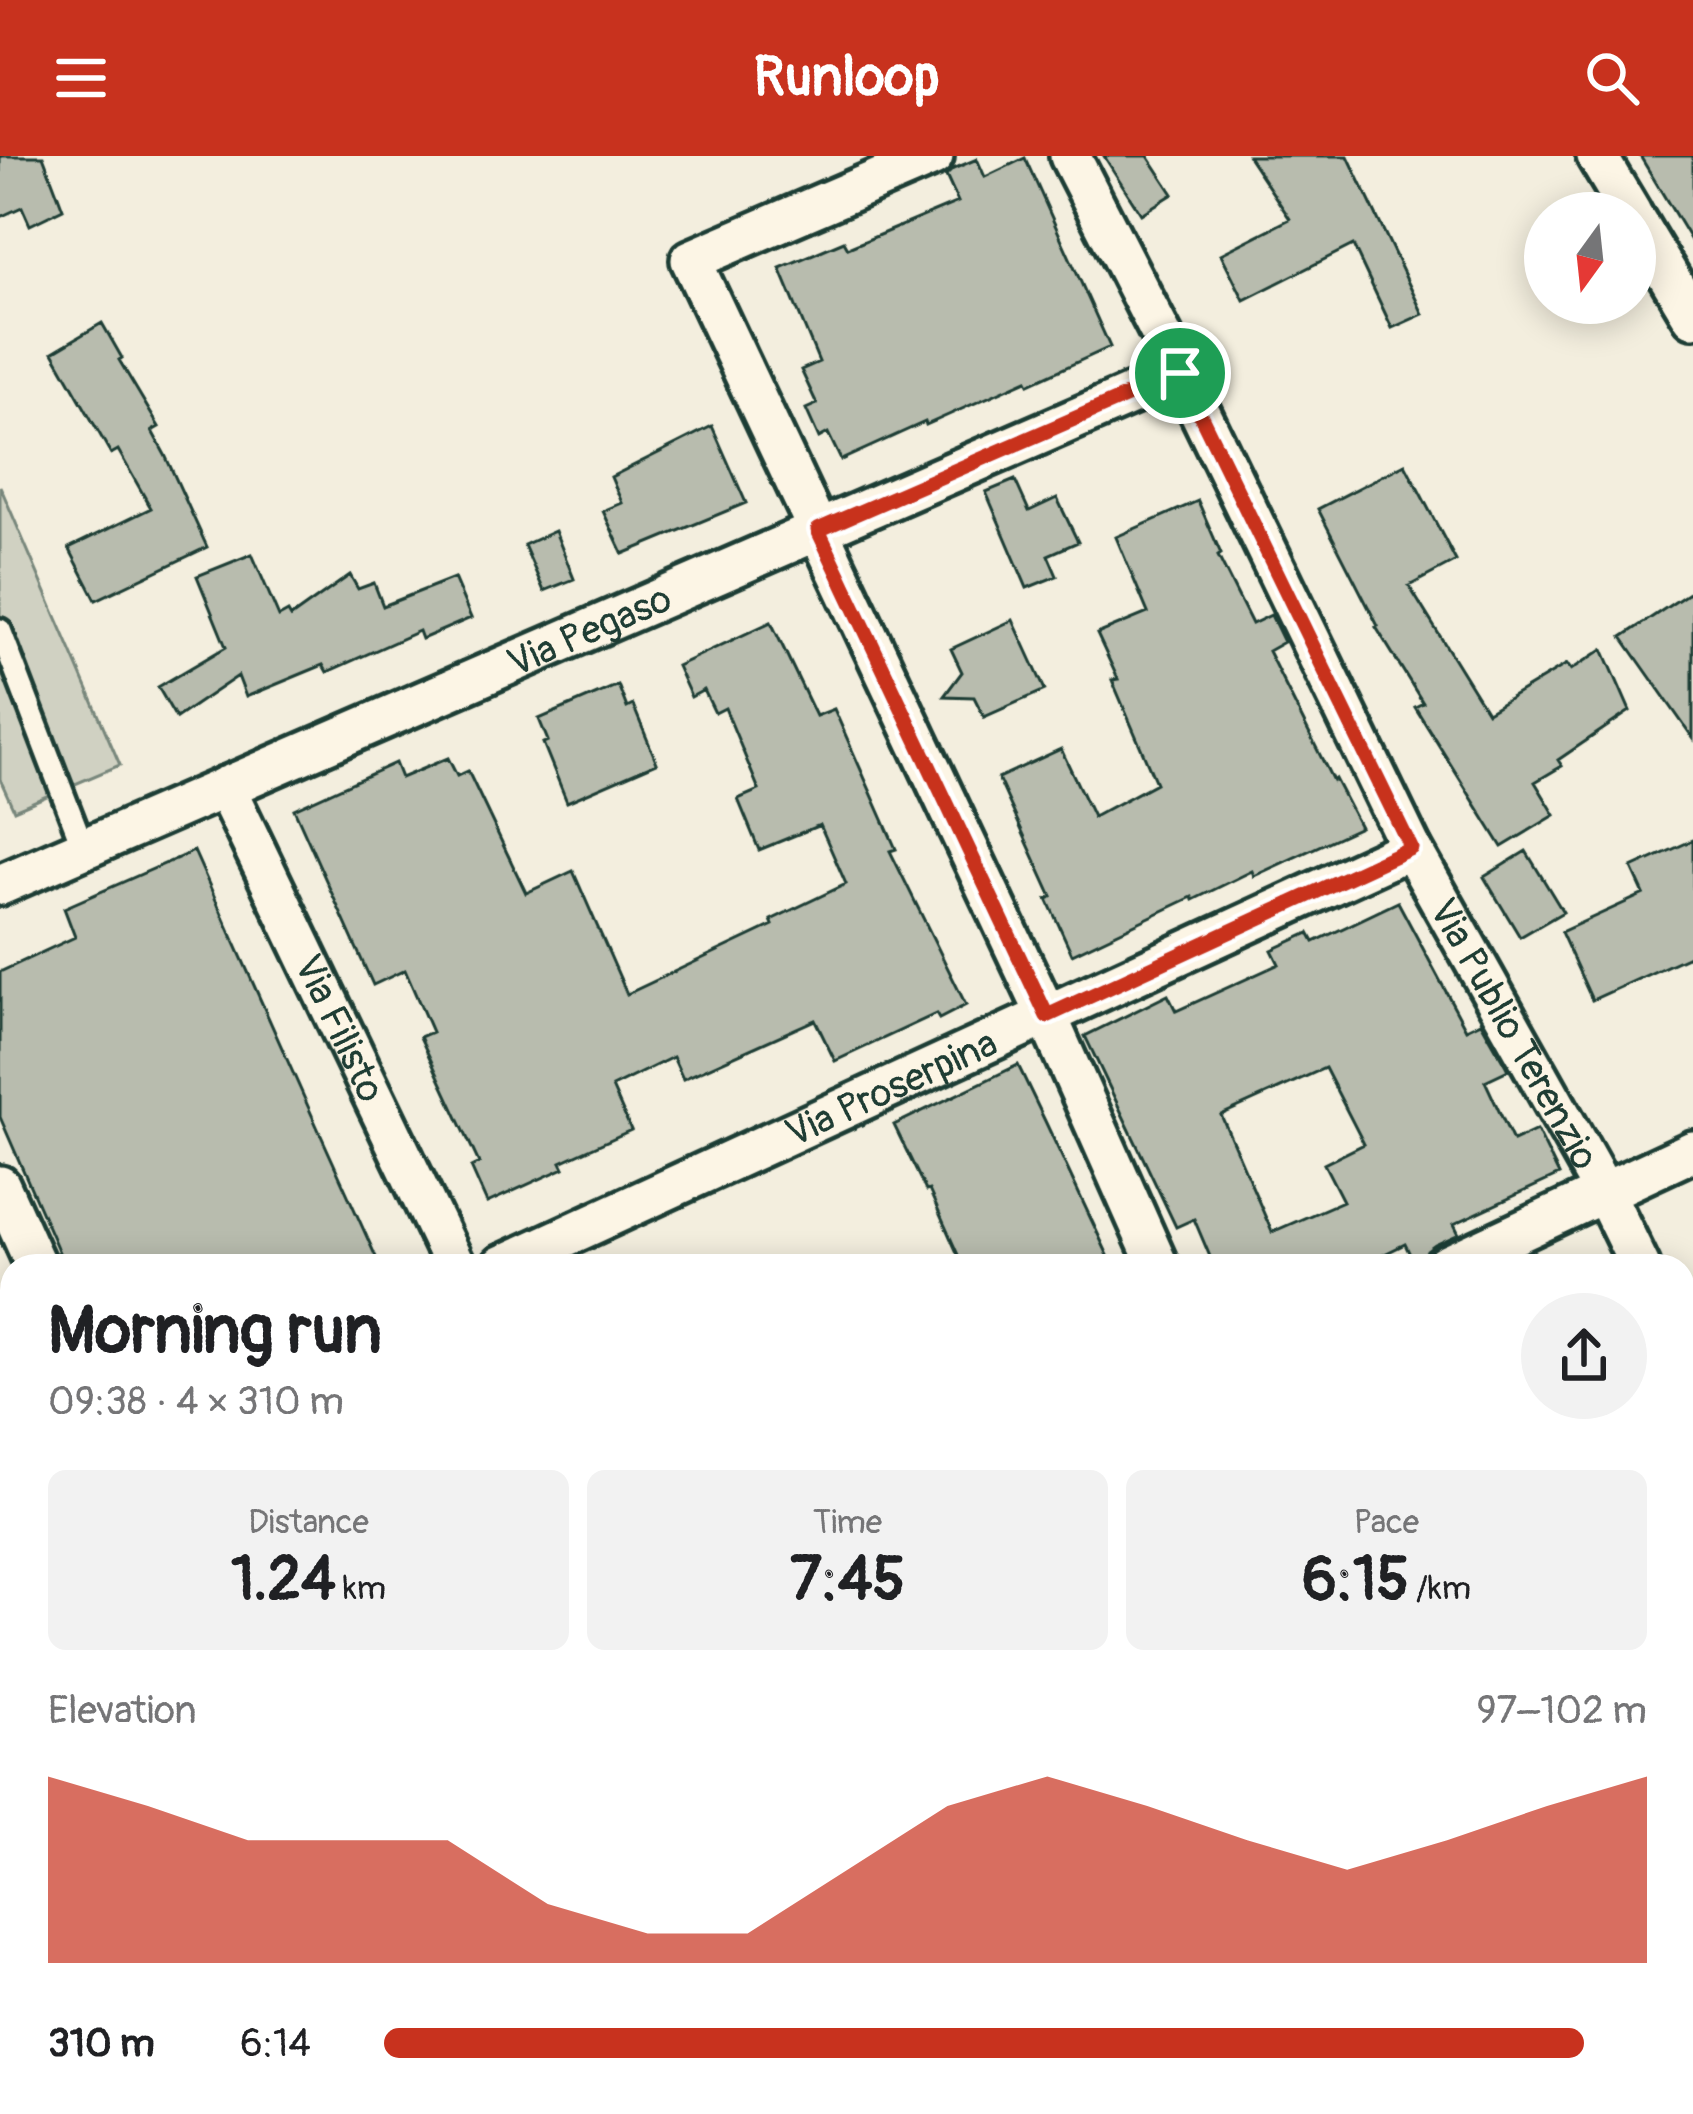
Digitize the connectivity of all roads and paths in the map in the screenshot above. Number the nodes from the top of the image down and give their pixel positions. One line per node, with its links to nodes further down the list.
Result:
1 (933, 156): 8 (street)
2 (1070, 156): 7 (street, Via Publio Terenzio)
3 (1597, 156): 4 (street)
4 (1619, 192)
5 (1656, 255): 6 (street)
6 (1693, 317)
7 (1180, 373): 8 (street, Via Pegaso); 12 (street, Via Publio Terenzio)
8 (818, 530): 10 (street, Via Pegaso); 14 (street)
9 (0, 630): 11 (lane)
10 (225, 788): 11 (street, Via Pegaso); 19 (street, Via Filisto)
11 (84, 848): 13 (street, Via Pegaso)
12 (1411, 848): 14 (street, Via Proserpina); 17 (street, Via Publio Terenzio)
13 (0, 885)
14 (1047, 1016): 20 (street, Via Proserpina); 21 (street)
15 (1693, 1151): 17 (street)
16 (0, 1186): 18 (street)
17 (1604, 1192): 22 (street); 23 (street, Via Publio Terenzio)
18 (31, 1254)
19 (449, 1254)
20 (527, 1254)
21 (1153, 1254)
22 (1472, 1254)
23 (1634, 1254)

